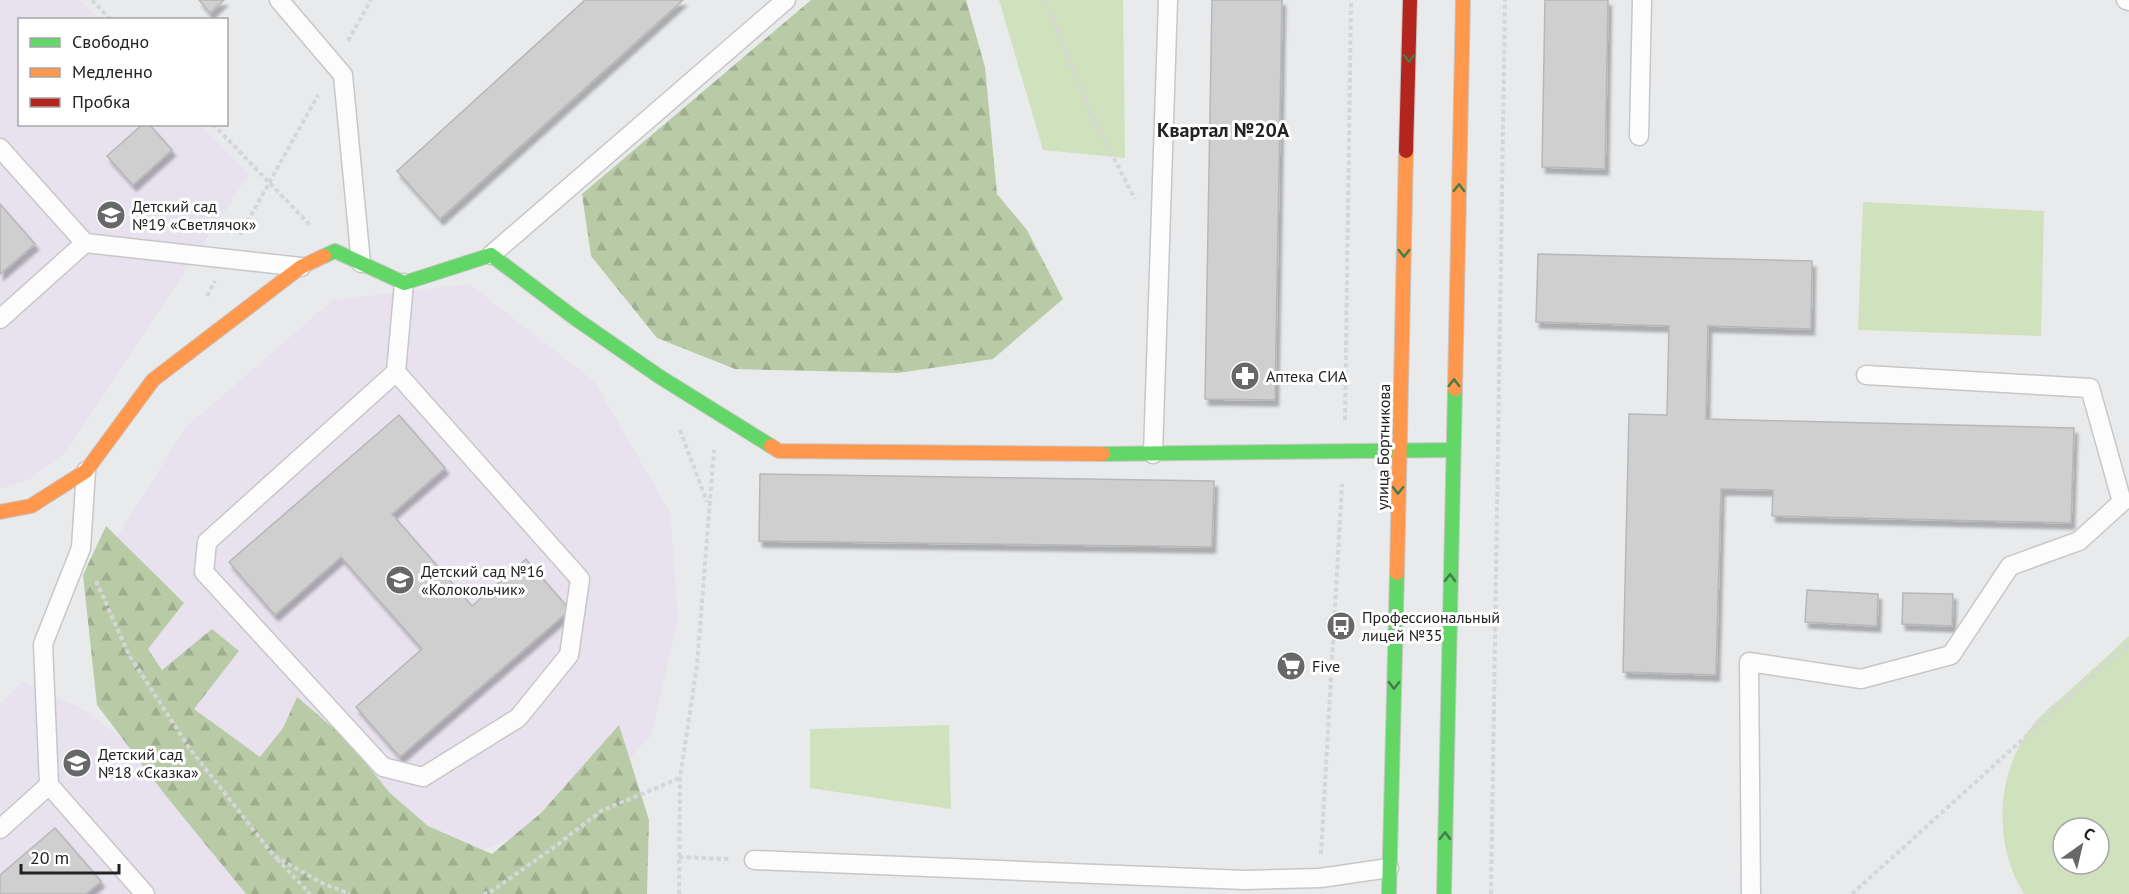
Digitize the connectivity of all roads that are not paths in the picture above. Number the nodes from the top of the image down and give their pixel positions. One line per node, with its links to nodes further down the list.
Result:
1 (279, 0): 11 (lane)
2 (786, 0): 10 (lane)
3 (1168, 0): 19 (lane)
4 (1410, 0): 17 (main road, улица Бортникова, one-way to 17)
5 (1463, 0): 18 (main road, one-way to 5)
6 (1642, 0): 7 (lane)
7 (1639, 136)
8 (0, 148): 9 (lane)
9 (85, 243): 12 (lane); 14 (lane)
10 (491, 255): 13 (main road); 19 (main road)
11 (361, 263): 12 (main road); 13 (main road)
12 (301, 267): 20 (main road)
13 (404, 283): 15 (lane)
14 (0, 319)
15 (396, 372): 15 (lane)
16 (1866, 375): 30 (lane)
17 (1399, 450): 18 (main road); 19 (main road); 25 (main road, улица Бортникова, one-way to 25)
18 (1453, 450): 29 (main road, one-way to 18)
19 (1153, 454)
20 (86, 471): 21 (main road); 22 (lane)
21 (0, 512)
22 (50, 785): 23 (lane); 27 (lane)
23 (0, 829)
24 (754, 860): 26 (lane)
25 (1389, 868): 26 (lane); 28 (main road, улица Бортникова)
26 (1217, 886)
27 (145, 894)
28 (1389, 894)
29 (1444, 894)
30 (1751, 894)

